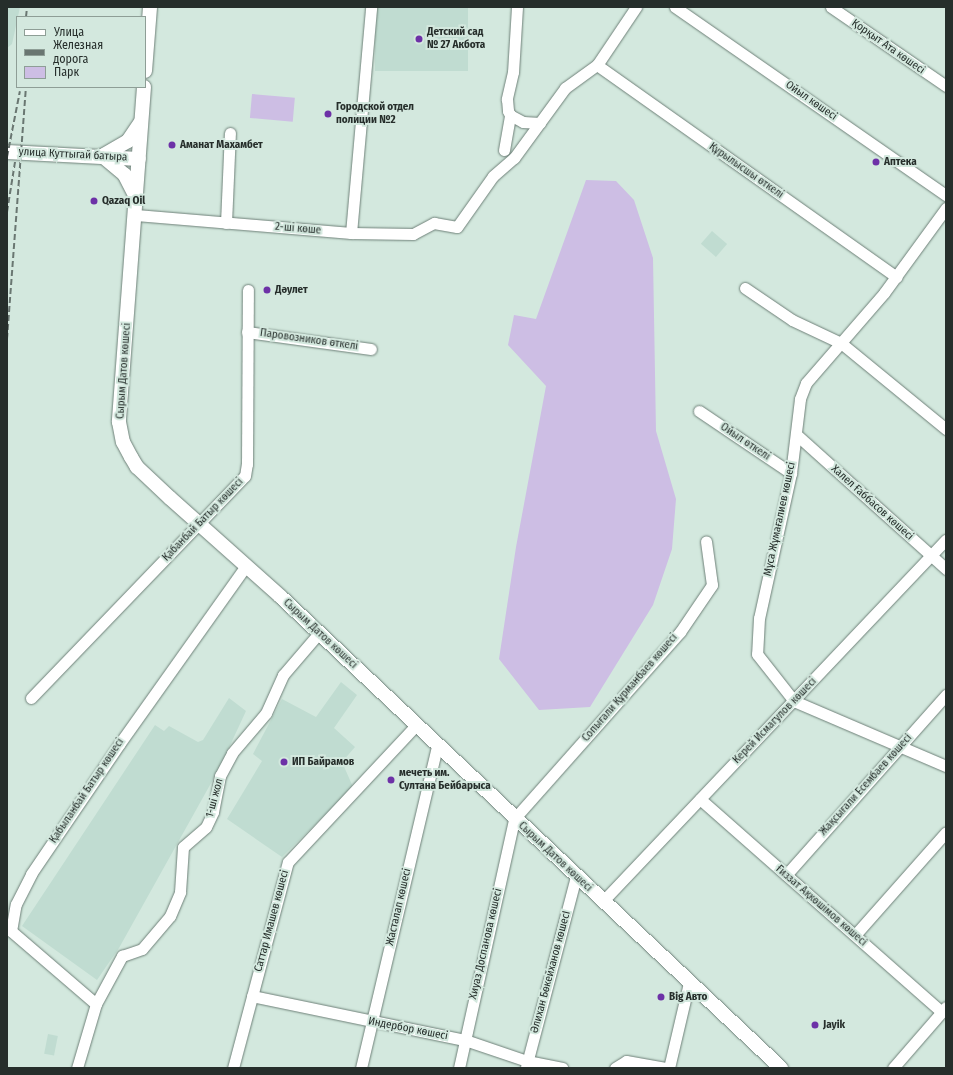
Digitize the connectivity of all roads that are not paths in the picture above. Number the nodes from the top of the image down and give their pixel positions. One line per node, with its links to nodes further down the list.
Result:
1 (150, 7): 7 (main road)
2 (371, 7): 24 (street)
3 (517, 7): 11 (street)
4 (636, 7): 8 (street)
5 (675, 7): 19 (street, Ойыл көшесі)
6 (831, 7): 9 (street, Қорқыт Ата көшесi)
7 (146, 58)
8 (597, 65): 13 (street); 25 (street, Құрылысшы өткелі)
9 (946, 86)
10 (144, 88): 12 (main road, Сырым Датов көшесі)
11 (510, 115): 13 (street); 15 (street)
12 (141, 122): 17 (main road); 18 (main road, Сырым Датов көшесі)
13 (540, 123): 24 (street, 2-ші көше)
14 (230, 133): 23 (street)
15 (504, 150)
16 (7, 152): 17 (main road, улица Куттыгай батыра)
17 (102, 156): 18 (main road, улица Куттыгай батыра); 20 (main road)
18 (139, 158): 20 (main road, Сырым Датов көшесі)
19 (946, 195)
20 (137, 198): 22 (main road, Сырым Датов көшесі)
21 (946, 208): 25 (street, Мұса Жұмағалиев көшесі)
22 (136, 215): 23 (street, 2-ші көше); 35 (main road, Сырым Датов көшесі)
23 (226, 223): 24 (street, 2-ші көше)
24 (351, 233)
25 (896, 277): 29 (street, Мұса Жұмағалиев көшесі)
26 (745, 288): 29 (street)
27 (248, 290): 28 (street, Қабанбай Батыр көшесі)
28 (247, 332): 30 (street, Паровозников өткелі); 35 (street, Қабанбай Батыр көшесі)
29 (840, 343): 32 (street); 33 (street, Мұса Жұмағалиев көшесі)
30 (371, 349)
31 (699, 411): 34 (street, Ойыл өткелі)
32 (946, 429)
33 (798, 436): 34 (street, Мұса Жұмағалиев көшесі); 38 (street, Халел Ғаббасов көшесі)
34 (791, 473): 44 (street, Мұса Жұмағалиев көшесі)
35 (199, 524): 39 (main road, Сырым Датов көшесі); 43 (street, Қабанбай Батыр көшесі)
36 (946, 540): 38 (street, Керей Исмагулов көшесі)
37 (706, 541): 50 (street, Сопығали Құрманбаев көшесі)
38 (931, 556): 40 (street, Халел Ғаббасов көшесі); 44 (street, Керей Исмагулов көшесі)
39 (245, 567): 41 (main road, Сырым Датов көшесі); 58 (street, Қабыланбай Батыр көшесі)
40 (946, 569)
41 (319, 633): 45 (main road, Сырым Датов көшесі); 58 (street, 1-ші жол)
42 (946, 695): 47 (street, Жақсығали Есембаев көшесi)
43 (31, 698)
44 (794, 701): 47 (street, Мұса Жұмағалиев көшесі); 49 (street, Керей Исмагулов көшесі)
45 (416, 725): 46 (main road, Сырым Датов көшесі); 57 (street, Саттар Имашев көшесі)
46 (437, 746): 50 (main road, Сырым Датов көшесі); 60 (street, Жасталап көшесі)
47 (899, 748): 48 (street, Мұса Жұмағалиев көшесі); 52 (street, Жақсығали Есембаев көшесi)
48 (946, 766)
49 (700, 799): 52 (street, Ғиззат Ақкөшімов көшесi); 54 (street, Керей Исмагулов көшесі)
50 (514, 819): 53 (main road, Сырым Датов көшесі); 61 (street, Хиуаз Доспанова көшесі)
51 (946, 832): 55 (street)
52 (786, 875): 55 (street, Ғиззат Ақкөшімов көшесi)
53 (576, 876): 54 (main road, Сырым Датов көшесі); 62 (street, Әлихан Бөкейханов көшесI)
54 (603, 901): 56 (main road, Сырым Датов көшесі)
55 (854, 935): 59 (street, Ғиззат Ақкөшімов көшесi)
56 (689, 984): 70 (street); 71 (main road, Сырым Датов көшесі)
57 (252, 996): 60 (street, Индербор көшесі); 64 (street, Саттар Имашев көшесі)
58 (96, 1004): 63 (street)
59 (944, 1009): 72 (street)
60 (372, 1022): 61 (street, Индербор көшесі); 65 (street, Жасталап көшесі)
61 (465, 1040): 62 (street, Индербор көшесі); 66 (street, Хиуаз Доспанова көшесі)
62 (526, 1064): 67 (street, Индербор көшесі)
63 (77, 1068)
64 (233, 1068)
65 (361, 1068)
66 (459, 1068)
67 (562, 1068)
68 (615, 1068): 69 (street)
69 (665, 1068)
70 (670, 1068)
71 (781, 1068)
72 (893, 1068)

